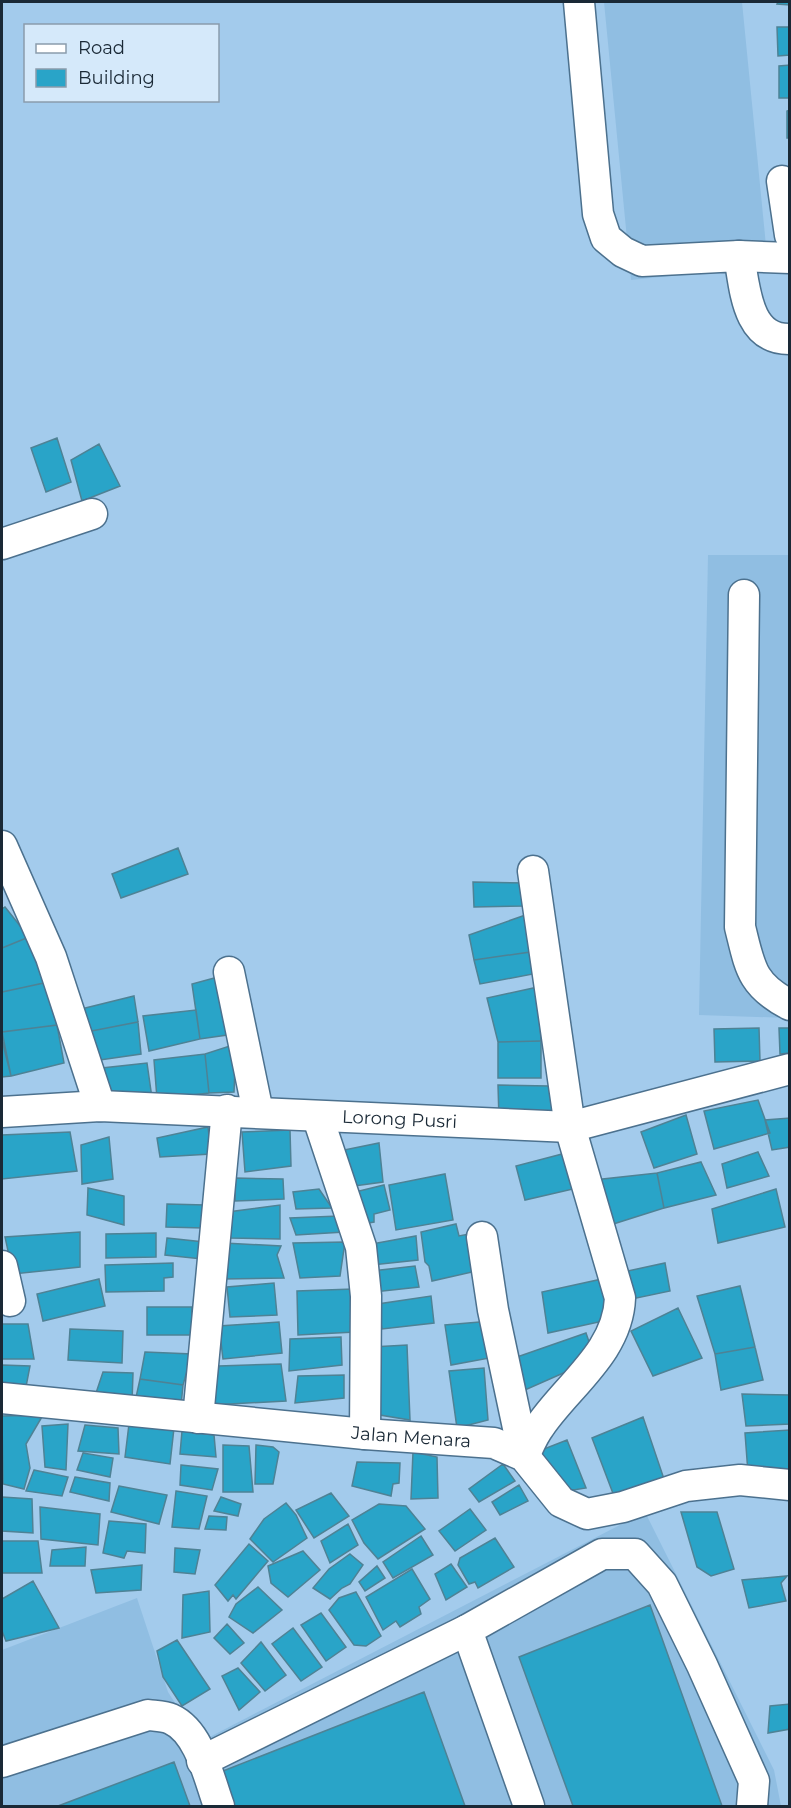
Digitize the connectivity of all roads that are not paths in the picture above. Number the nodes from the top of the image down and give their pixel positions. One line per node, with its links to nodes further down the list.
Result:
1 (579, 2): 4 (street)
2 (782, 182): 3 (street)
3 (789, 236)
4 (739, 256): 5 (street); 6 (street)
5 (789, 258)
6 (789, 339)
7 (92, 513): 8 (street)
8 (2, 544)
9 (744, 595): 13 (street)
10 (2, 846): 15 (street)
11 (533, 871): 20 (street)
12 (229, 972): 18 (street)
13 (789, 1005)
14 (789, 1069): 20 (street, Lorong Pusri)
15 (100, 1106): 16 (street, Lorong Pusri); 17 (street, Lorong Pusri)
16 (227, 1110): 18 (street, Lorong Pusri); 25 (street)
17 (2, 1112)
18 (258, 1112): 19 (street, Lorong Pusri)
19 (318, 1118): 20 (street, Lorong Pusri); 26 (street)
20 (570, 1127): 27 (street)
21 (482, 1237): 27 (street)
22 (2, 1266): 23 (street)
23 (10, 1301)
24 (2, 1398): 25 (street, Jalan Menara)
25 (198, 1418): 26 (street, Jalan Menara)
26 (365, 1434): 27 (street, Jalan Menara)
27 (524, 1456): 28 (street, Jalan Menara)
28 (789, 1485)
29 (467, 1630): 30 (street); 33 (street); 34 (street)
30 (202, 1761): 31 (street); 32 (street)
31 (2, 1762)
32 (219, 1806)
33 (529, 1806)
34 (753, 1806)

